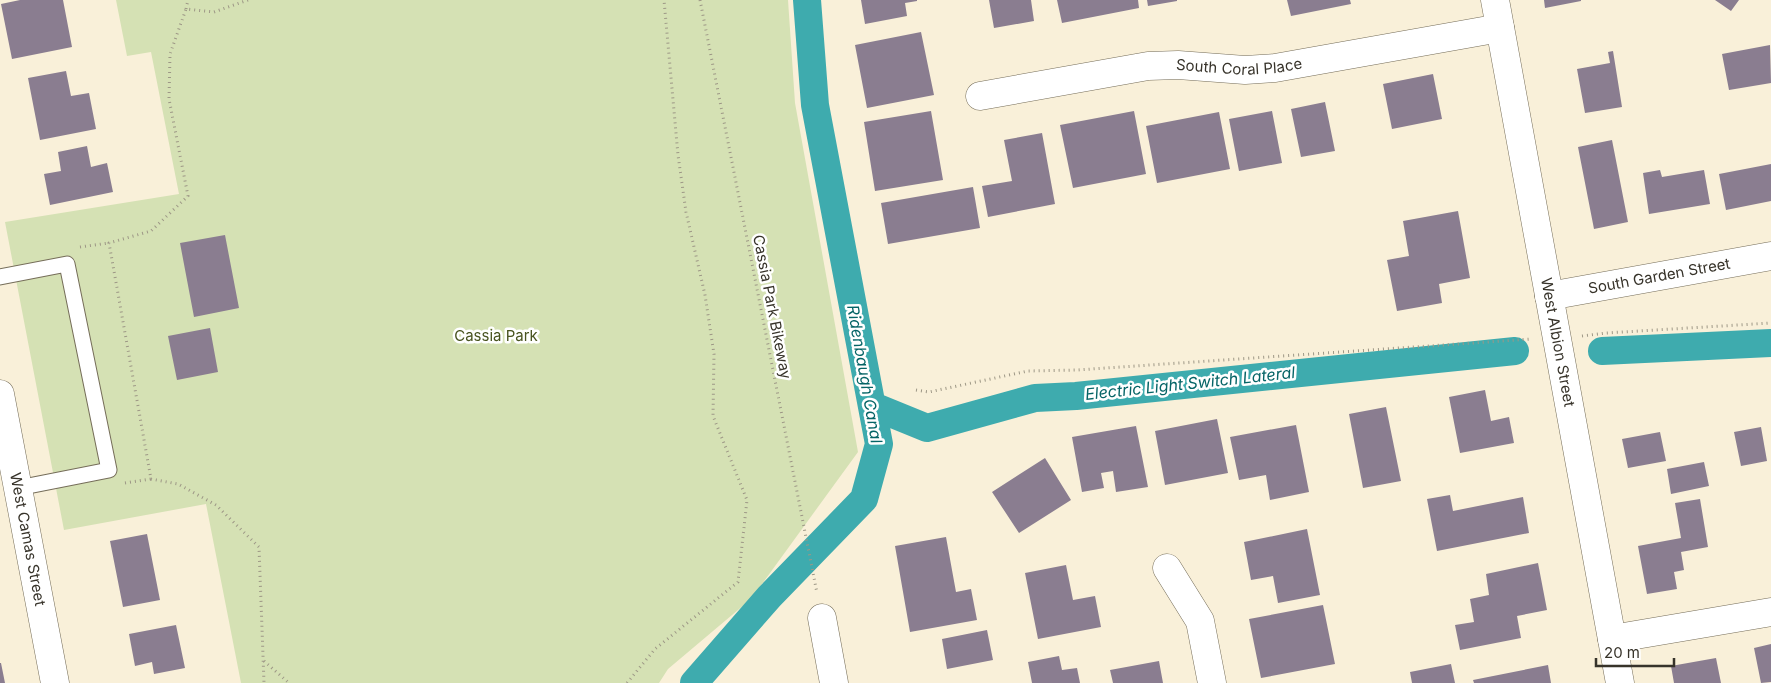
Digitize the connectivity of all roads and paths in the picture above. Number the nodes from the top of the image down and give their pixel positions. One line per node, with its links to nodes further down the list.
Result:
1 (188, 0): 6 (path)
2 (248, 0): 6 (path)
3 (664, 0): 25 (path)
4 (700, 0): 19 (path, Cassia Park Bikeway)
5 (1494, 0): 7 (street, West Albion Street)
6 (186, 9): 21 (path)
7 (1500, 28): 8 (street, South Coral Place); 11 (street, West Albion Street)
8 (980, 96)
9 (1771, 256): 11 (street, South Garden Street)
10 (0, 277): 16 (lane)
11 (1549, 296): 13 (street, West Albion Street)
12 (1771, 323): 13 (path)
13 (1557, 337): 14 (path); 20 (street, West Albion Street)
14 (916, 390)
15 (0, 394): 16 (street, West Camas Street)
16 (9, 490): 22 (street, West Camas Street)
17 (1168, 568): 27 (street)
18 (1771, 612): 20 (street)
19 (822, 618): 26 (street)
20 (1612, 638): 28 (street, West Albion Street)
21 (264, 660): 23 (path); 24 (path)
22 (55, 683)
23 (264, 683)
24 (289, 683)
25 (627, 683)
26 (834, 683)
27 (1212, 683)
28 (1620, 683)

